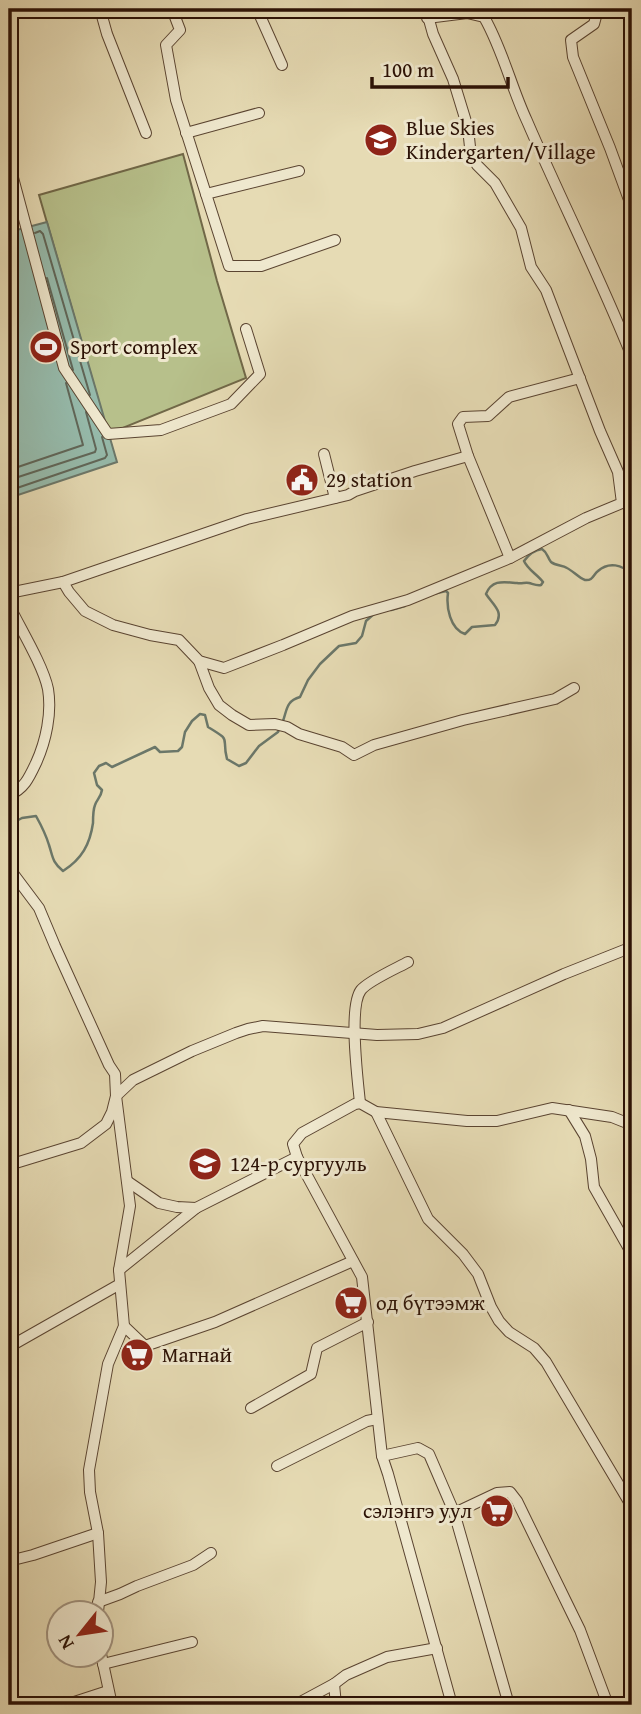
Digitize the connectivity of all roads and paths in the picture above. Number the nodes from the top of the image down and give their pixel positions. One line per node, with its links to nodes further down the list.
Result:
1 (100, 9): 9 (street)
2 (172, 9): 8 (street)
3 (257, 9): 6 (street)
4 (598, 9): 13 (street)
5 (427, 14): 16 (street); 17 (street)
6 (282, 65)
7 (259, 113): 8 (street)
8 (186, 132): 12 (street)
9 (145, 133)
10 (299, 171): 12 (street)
11 (9, 174): 15 (street)
12 (206, 194): 14 (street)
13 (632, 208)
14 (335, 240)
15 (246, 329)
16 (632, 357)
17 (580, 378): 19 (street); 21 (street)
18 (324, 454): 20 (street)
19 (468, 456): 20 (street); 21 (street)
20 (335, 498): 22 (street)
21 (510, 558): 25 (street)
22 (63, 582): 23 (street); 25 (street)
23 (9, 593)
24 (9, 605): 27 (street)
25 (199, 661): 26 (street)
26 (574, 688)
27 (9, 795)
28 (9, 867): 32 (street)
29 (632, 947): 31 (street)
30 (408, 962): 31 (street)
31 (354, 1034): 32 (street); 33 (street)
32 (116, 1096): 38 (street); 39 (street)
33 (360, 1103): 35 (street); 37 (street)
34 (569, 1110): 35 (street); 36 (street); 41 (street)
35 (376, 1112): 52 (street)
36 (632, 1125)
37 (297, 1157): 40 (street); 42 (street)
38 (9, 1165)
39 (127, 1181): 40 (street); 43 (street)
40 (196, 1208): 43 (street)
41 (632, 1254)
42 (353, 1261): 45 (street); 46 (street)
43 (119, 1270): 44 (street)
44 (120, 1283): 46 (street); 47 (street)
45 (368, 1322): 48 (street); 49 (street)
46 (124, 1326): 54 (street)
47 (9, 1347)
48 (251, 1408)
49 (377, 1419): 50 (street); 51 (street)
50 (382, 1456): 53 (street); 60 (street)
51 (277, 1466)
52 (632, 1507)
53 (454, 1511): 70 (street); 71 (street)
54 (98, 1533): 56 (street); 57 (street)
55 (211, 1553): 58 (street)
56 (9, 1560)
57 (99, 1598)
58 (116, 1599)
59 (191, 1642): 61 (street)
60 (437, 1648): 63 (street); 69 (street)
61 (116, 1656)
62 (104, 1668): 64 (street)
63 (334, 1684): 67 (street); 68 (street)
64 (108, 1691): 65 (street); 66 (street)
65 (65, 1705)
66 (112, 1705)
67 (295, 1705)
68 (336, 1705)
69 (452, 1705)
70 (509, 1705)
71 (608, 1705)

